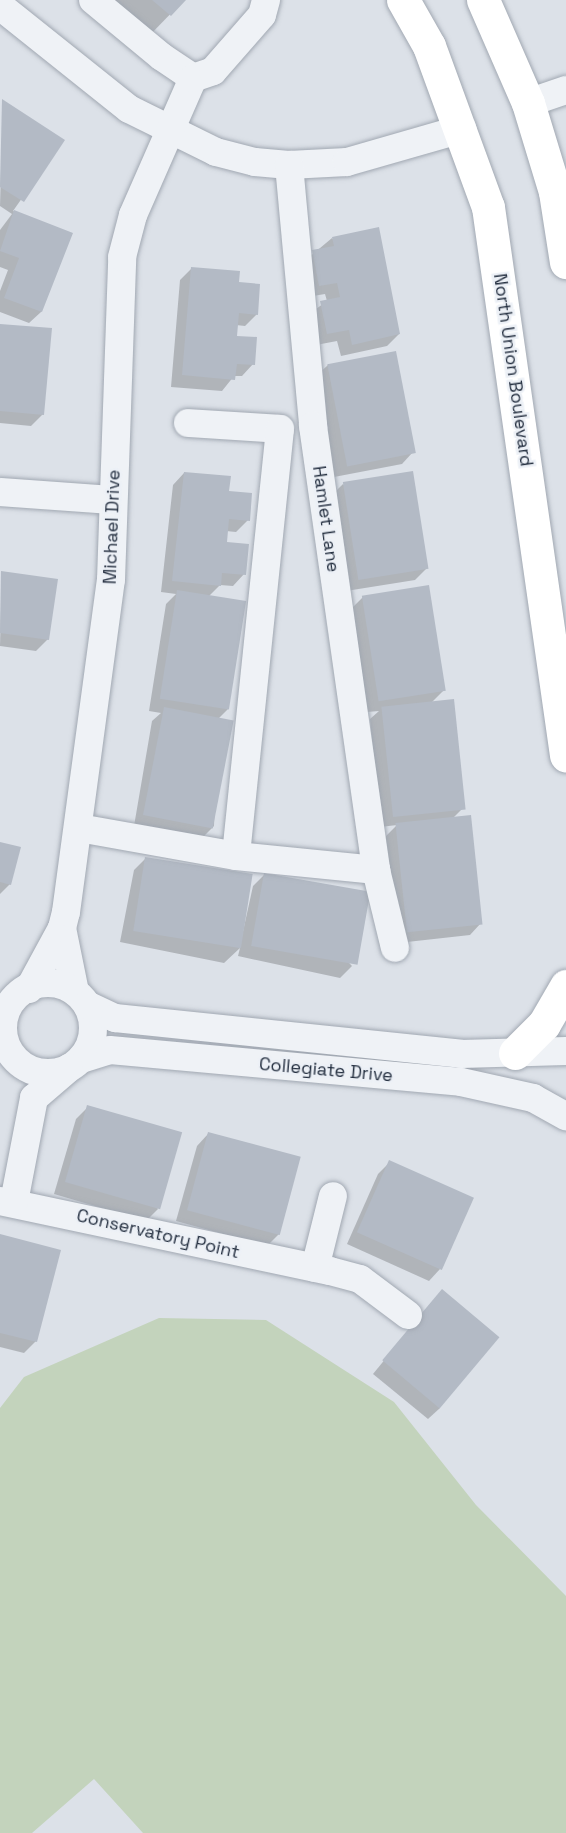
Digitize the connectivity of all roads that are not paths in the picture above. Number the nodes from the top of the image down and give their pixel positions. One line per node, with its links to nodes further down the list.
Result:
1 (93, 0): 6 (street)
2 (266, 0): 6 (street)
3 (403, 0): 9 (main road, North Union Boulevard)
4 (483, 0): 8 (main road)
5 (0, 6): 10 (street)
6 (193, 78): 10 (street, Michael Drive)
7 (566, 90): 8 (street)
8 (528, 103): 12 (main road)
9 (462, 129): 11 (street); 18 (main road, North Union Boulevard)
10 (168, 131): 11 (street); 17 (street, Michael Drive)
11 (290, 165): 14 (street, Hamlet Lane)
12 (566, 262)
13 (188, 423): 15 (street)
14 (313, 426): 15 (street); 21 (street, Hamlet Lane)
15 (280, 429): 20 (street)
16 (0, 492): 17 (street)
17 (112, 500): 19 (street, Michael Drive)
18 (566, 755)
19 (79, 828): 20 (street); 22 (street, Michael Drive)
20 (236, 856): 21 (street)
21 (376, 870): 23 (street, Hamlet Lane)
22 (62, 928): 25 (street, Michael Drive); 26 (street, Michael Drive)
23 (396, 948)
24 (566, 986): 29 (main road)
25 (14, 998): 26 (street); 27 (street)
26 (81, 998): 29 (street, Collegiate Drive); 30 (street)
27 (7, 1049): 30 (street); 31 (street)
28 (566, 1051): 29 (street, Collegiate Drive)
29 (515, 1053)
30 (75, 1064): 31 (street); 32 (street, Collegiate Drive)
31 (34, 1098): 34 (street)
32 (566, 1116)
33 (333, 1196): 35 (street)
34 (7, 1202): 35 (street, Conservatory Point)
35 (315, 1268): 36 (street, Conservatory Point)
36 (408, 1315)

